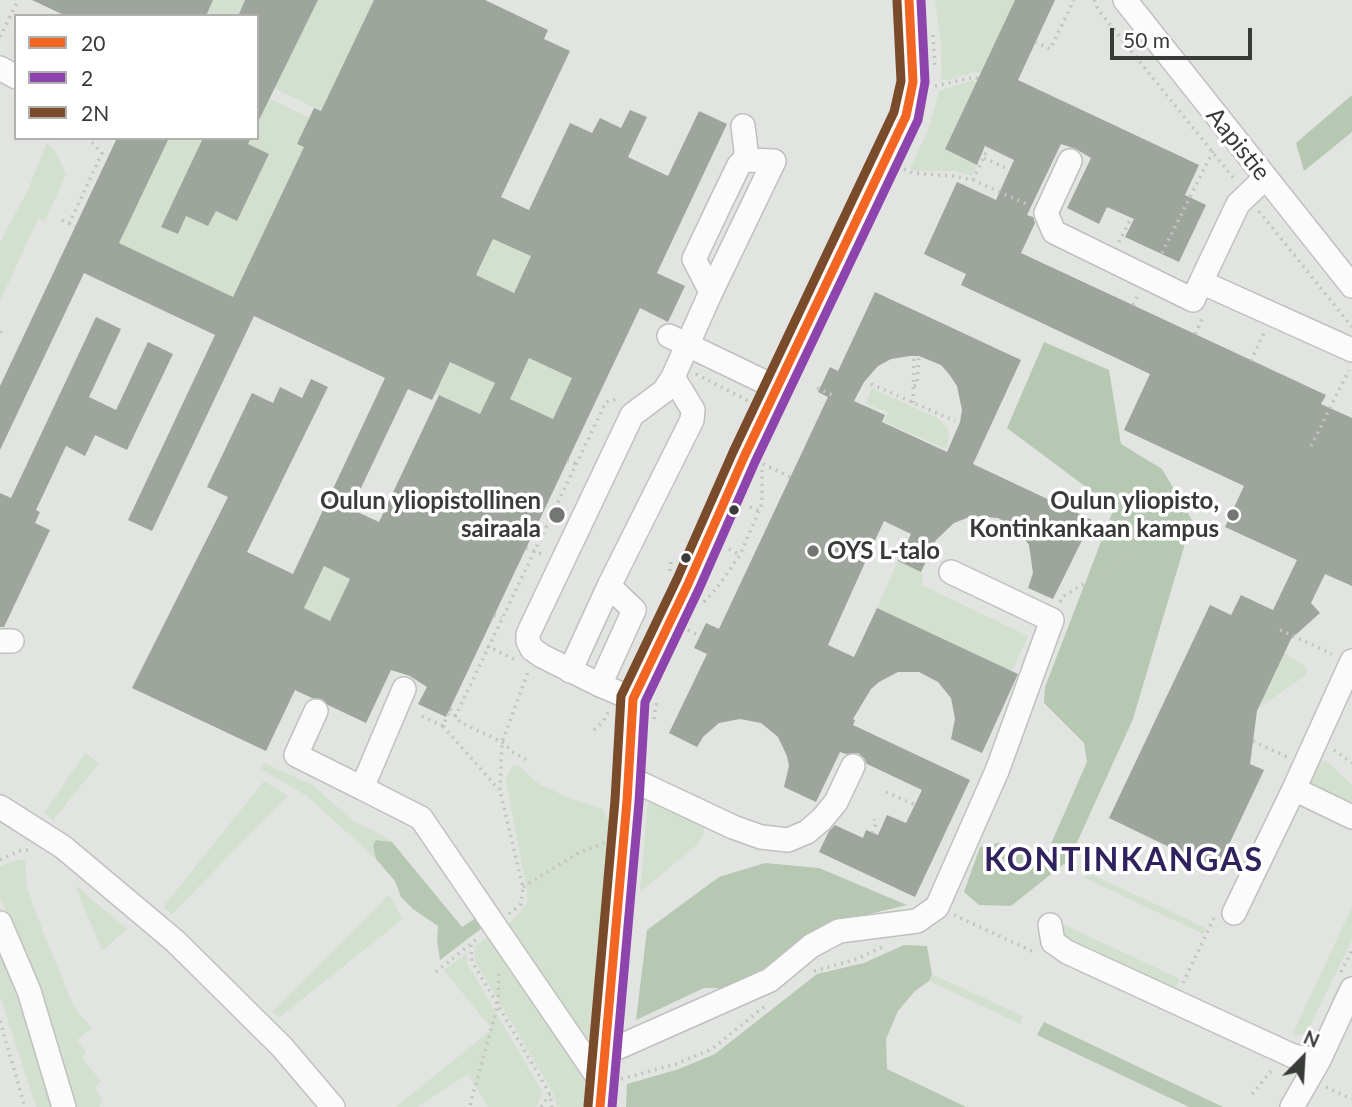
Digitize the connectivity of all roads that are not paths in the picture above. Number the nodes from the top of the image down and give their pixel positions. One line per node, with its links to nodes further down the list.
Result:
1 (909, 0): 12 (street)
2 (1125, 0): 6 (street, Aapistie)
3 (743, 126): 4 (street)
4 (745, 160): 9 (street); 9 (street)
5 (1070, 161): 7 (street)
6 (1265, 178): 7 (street); 8 (street, Aapistie)
7 (1200, 282): 10 (street)
8 (1352, 286)
9 (711, 292): 11 (street)
10 (1352, 350)
11 (677, 356): 12 (street); 14 (street); 16 (street)
12 (778, 388): 19 (street)
13 (951, 572): 31 (street)
14 (609, 586): 16 (street); 17 (street)
15 (1351, 662): 24 (street)
16 (570, 671): 17 (street)
17 (600, 685): 19 (street)
18 (404, 689): 23 (street)
19 (634, 699): 22 (street)
20 (316, 711): 23 (street)
21 (853, 766): 22 (street)
22 (629, 778): 31 (street)
23 (362, 788): 33 (street)
24 (1294, 789): 26 (street); 27 (street)
25 (0, 807): 35 (street)
26 (1352, 817)
27 (1234, 913)
28 (0, 923): 34 (street)
29 (1050, 925): 32 (street)
30 (1352, 989): 32 (street)
31 (606, 1045): 33 (street)
32 (1314, 1069): 37 (street)
33 (602, 1083): 36 (street)
34 (64, 1107)
35 (333, 1107)
36 (600, 1107)
37 (1292, 1107)

